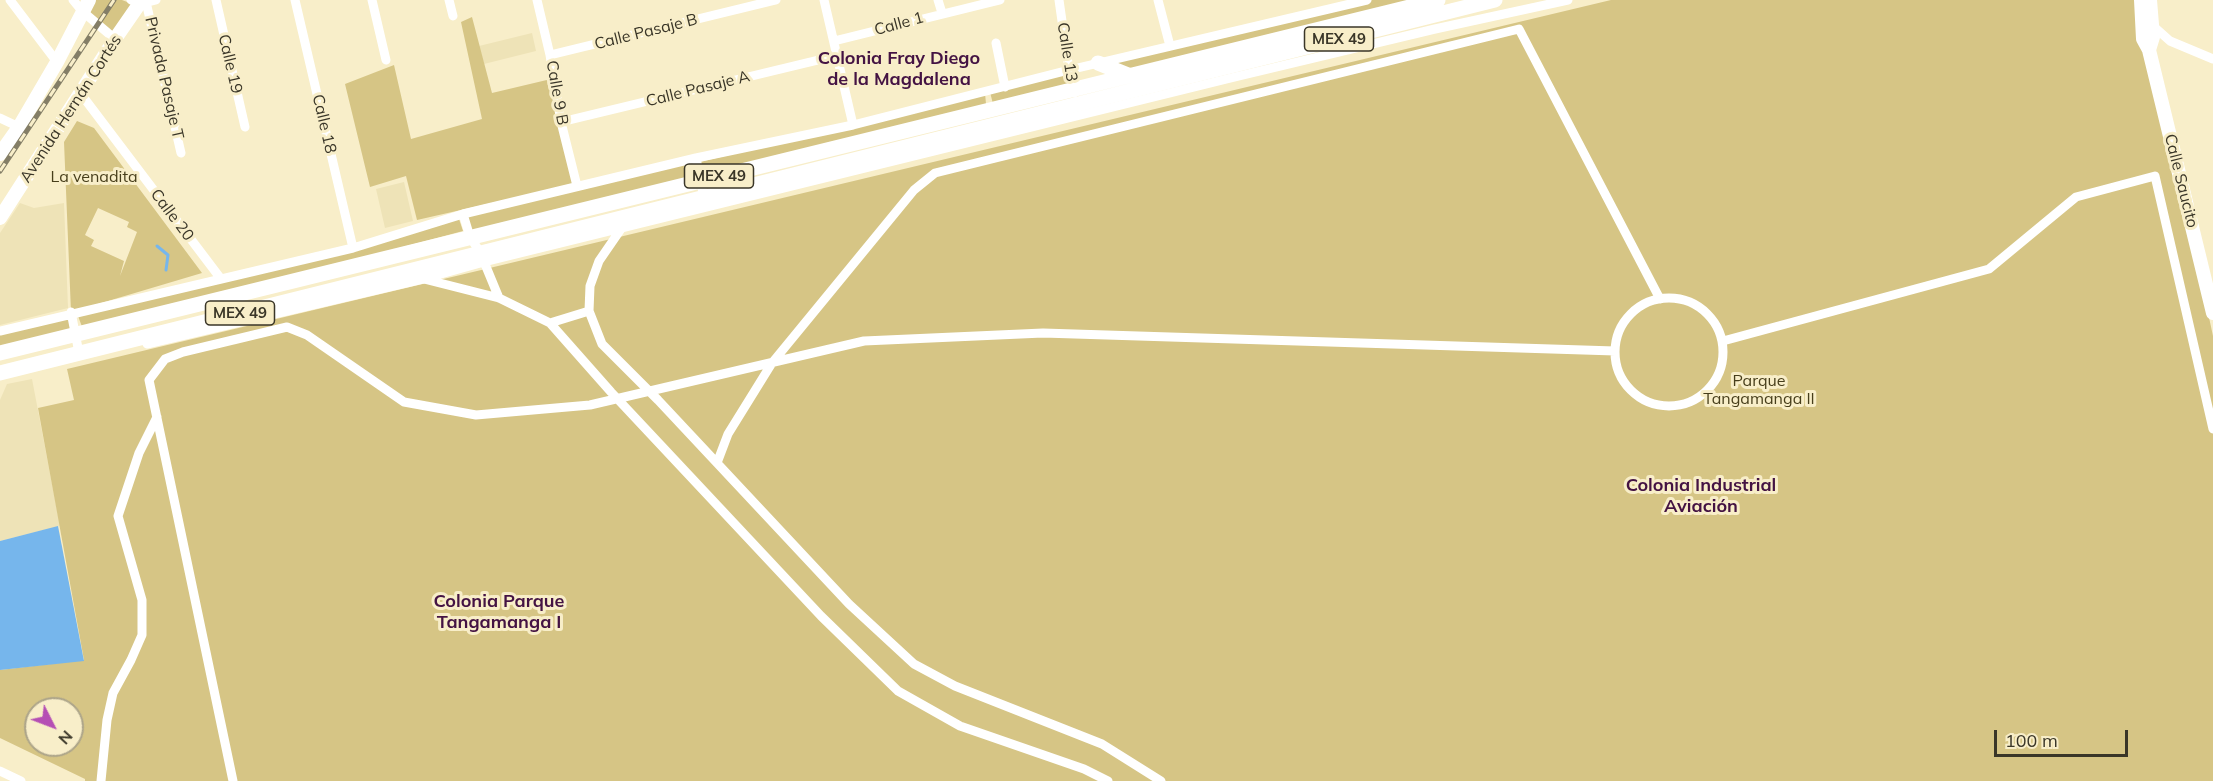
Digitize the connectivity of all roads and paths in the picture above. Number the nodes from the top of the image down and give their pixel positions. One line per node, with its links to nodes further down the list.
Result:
1 (10, 0): 39 (street)
2 (156, 0): 18 (street)
3 (216, 0): 53 (street, Calle 19)
4 (295, 0): 66 (street, Calle 18)
5 (372, 0): 38 (street)
6 (449, 0): 25 (street)
7 (537, 0): 35 (street, Calle 9 B)
8 (776, 0): 35 (street, Calle Pasaje B)
9 (824, 0): 30 (street)
10 (938, 0): 24 (street)
11 (1000, 0): 19 (street, Calle 1)
12 (1059, 0): 41 (street, Calle 13)
13 (1158, 0): 32 (street)
14 (1367, 0): 21 (street)
15 (1438, 0): 28 (main road, MEX 49)
16 (1495, 0): 23 (main road, MEX 49)
17 (1568, 0): 23 (street)
18 (140, 2): 29 (main road, Avenida Hernán Cortés); 55 (street, Privada Pasaje T)
19 (982, 2): 24 (street, Calle 1)
20 (79, 3): 29 (street); 39 (main road, Avenida Hernán Cortés)
21 (1344, 3): 26 (street); 28 (street)
22 (2144, 3): 27 (main road, Calle Saucito); 33 (main road, Calle Saucito)
23 (1457, 11): 28 (main road, MEX 49); 34 (street)
24 (942, 13): 30 (street, Calle 1)
25 (453, 16)
26 (1271, 23): 32 (street); 34 (street)
27 (2152, 24): 33 (main road, Calle Saucito); 37 (street)
28 (1351, 29): 34 (main road, MEX 49)
29 (115, 39): 46 (main road, Avenida Hernán Cortés)
30 (834, 41): 36 (street)
31 (996, 44): 43 (street)
32 (1170, 46): 40 (street)
33 (2149, 50): 75 (main road, Calle Saucito)
34 (1277, 54): 42 (main road, MEX 49); 47 (main road, MEX 49); 54 (street)
35 (550, 55): 50 (street, Calle 9 B)
36 (836, 56): 50 (street, Calle Pasaje A); 51 (street)
37 (2213, 59)
38 (386, 60)
39 (57, 62): 52 (main road, Avenida Hernán Cortés)
40 (1098, 63): 41 (street); 42 (main road)
41 (1069, 70): 43 (street); 44 (street, Calle 13)
42 (1128, 75): 44 (main road, MEX 49)
43 (1005, 87): 45 (street)
44 (1073, 89): 47 (street, Calle 13); 48 (main road, MEX 49)
45 (987, 92): 48 (street); 51 (street)
46 (81, 94): 63 (main road, Avenida Hernán Cortés); 68 (street, Calle 20)
47 (1077, 105): 54 (main road, MEX 49)
48 (991, 109): 54 (street); 58 (main road, MEX 49)
49 (0, 118): 52 (street)
50 (561, 122): 59 (street, Calle 9 B)
51 (853, 125): 57 (street)
52 (19, 127): 56 (main road, Avenida Hernán Cortés)
53 (244, 127)
54 (997, 130): 60 (main road, MEX 49); 64 (street)
55 (181, 153)
56 (0, 154)
57 (696, 158): 58 (street); 59 (street)
58 (700, 181): 60 (street); 65 (main road, MEX 49)
59 (577, 186): 61 (street)
60 (704, 198): 62 (main road, MEX 49)
61 (463, 214): 65 (street); 66 (street)
62 (633, 215): 64 (street); 67 (main road, MEX 49)
63 (0, 218)
64 (621, 229): 67 (street); 73 (street)
65 (470, 237): 67 (street); 78 (main road, MEX 49)
66 (353, 248): 68 (street)
67 (482, 257): 69 (street); 70 (main road, MEX 49); 71 (street)
68 (220, 279): 74 (street)
69 (423, 279): 70 (street); 71 (street)
70 (389, 281): 82 (main road, MEX 49)
71 (499, 298): 76 (street)
72 (1660, 299): 79 (street); 80 (street); 83 (street)
73 (589, 311): 76 (street); 85 (street)
74 (71, 312): 77 (street); 78 (street)
75 (2213, 313)
76 (550, 323): 86 (street)
77 (0, 331)
78 (76, 334): 81 (main road, MEX 49); 82 (street)
79 (1723, 341): 80 (street); 88 (street)
80 (1615, 351): 83 (street)
81 (0, 353)
82 (79, 353): 84 (main road, MEX 49)
83 (772, 363): 85 (street); 89 (street)
84 (0, 373)
85 (650, 392): 86 (street); 89 (street)
86 (616, 398): 87 (street); 94 (street)
87 (157, 417): 92 (street); 93 (street)
88 (2213, 429)
89 (717, 463): 95 (street)
90 (0, 771): 91 (street)
91 (21, 781)
92 (101, 781)
93 (233, 781)
94 (1108, 781)
95 (1161, 781)

